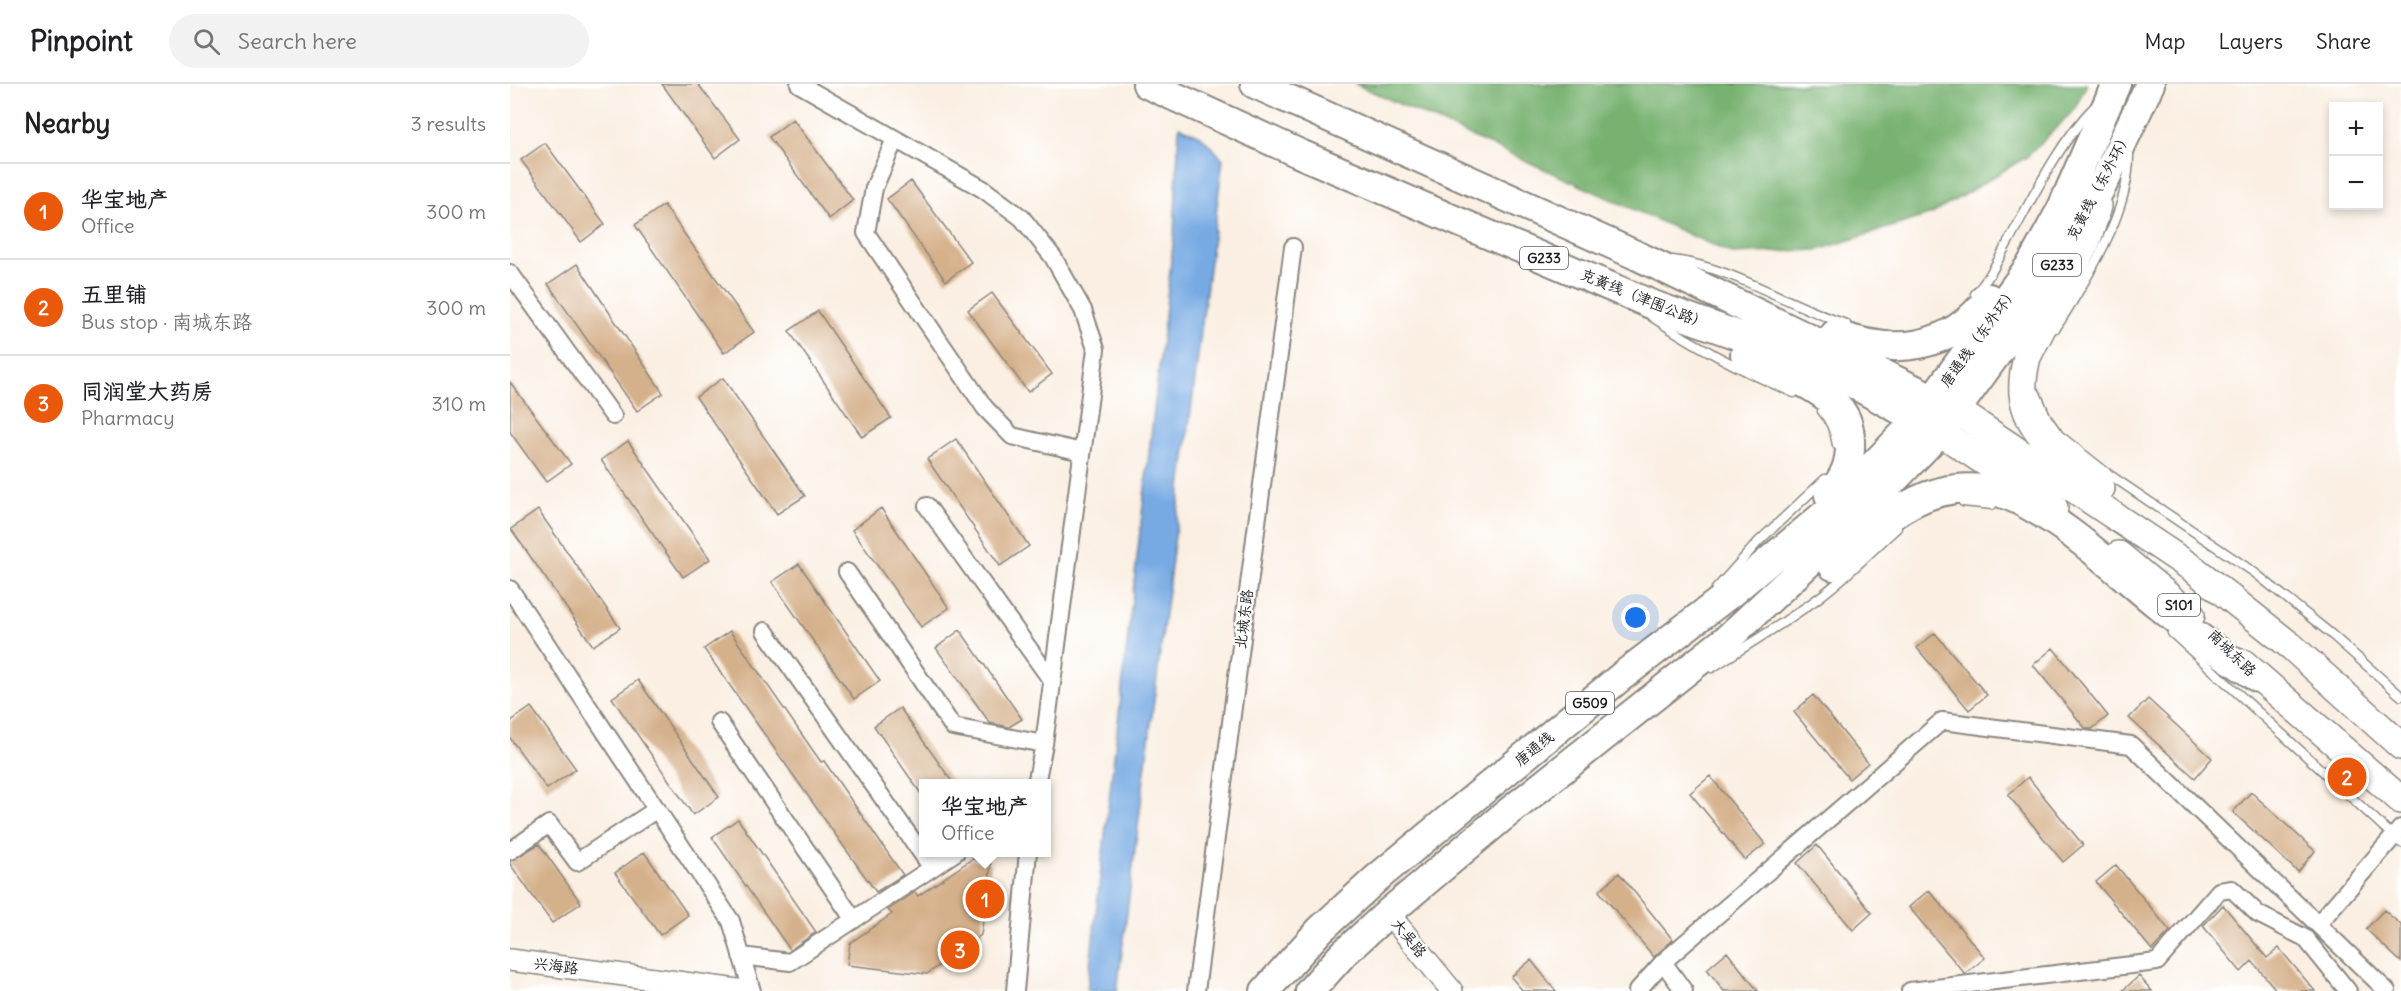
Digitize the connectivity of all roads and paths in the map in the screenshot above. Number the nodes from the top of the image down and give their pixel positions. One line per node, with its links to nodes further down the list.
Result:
1 (799, 84): 8 (street)
2 (1147, 84): 13 (highway, 克黄线（津围公路） / G233)
3 (1255, 84): 11 (highway, G233)
4 (2116, 84): 6 (highway, G233); 15 (lane)
5 (2150, 84): 7 (highway, 克黄线（东外环） / G233)
6 (2099, 123): 14 (highway, G233); 22 (highway, 唐通线（东外环） / G509)
7 (2129, 129): 9 (highway, 克黄线（东外环） / G233); 18 (lane)
8 (895, 139): 24 (street); 24 (street)
9 (2102, 186): 22 (highway, 克黄线（东外环） / G233); 31 (main road)
10 (1293, 247): 67 (street, 北城东路)
11 (1638, 256): 14 (highway, G233); 17 (lane)
12 (510, 273): 23 (street)
13 (1597, 280): 16 (highway, 克黄线（津围公路） / G233); 20 (lane)
14 (1696, 284): 22 (highway, G233)
15 (1968, 301)
16 (1653, 305): 22 (highway, 克黄线（津围公路） / G233); 34 (highway)
17 (1857, 328)
18 (2052, 335)
19 (2034, 380): 42 (lane)
20 (1803, 396)
21 (1818, 405): 25 (lane)
22 (1937, 415): 31 (main road, S101); 34 (highway, 唐通线 / G509); 37 (highway, G509); 39 (main road, 南城东路 / S101)
23 (613, 416)
24 (1083, 452): 40 (street)
25 (1836, 457)
26 (1830, 472): 34 (lane)
27 (1954, 503): 29 (lane)
28 (927, 506): 40 (street)
29 (1999, 506)
30 (1903, 524): 38 (lane)
31 (2194, 570): 46 (main road, S101)
32 (847, 572): 45 (street)
33 (510, 589): 49 (street)
34 (1713, 598): 68 (highway, 唐通线 / G509)
35 (2167, 629): 50 (lane)
36 (765, 631): 51 (street)
37 (1728, 638): 39 (highway); 43 (highway, G509)
38 (1706, 672)
39 (2258, 678): 48 (main road, 南城东路 / S101)
40 (1052, 681): 45 (street)
41 (1688, 684): 43 (lane)
42 (2401, 696)
43 (1650, 699): 57 (highway, G509)
44 (719, 723): 58 (street)
45 (1044, 744): 47 (street)
46 (2401, 746)
47 (1037, 779)
48 (2401, 800)
49 (657, 809): 52 (street); 60 (street)
50 (2399, 836): 59 (street)
51 (919, 850)
52 (510, 851)
53 (924, 857): 56 (street)
54 (948, 857): 56 (street)
55 (1028, 857): 66 (street)
56 (932, 868): 58 (street)
57 (1388, 913): 69 (highway, G509); 70 (street, 大吴路)
58 (854, 920): 60 (street)
59 (2318, 924): 62 (street); 63 (street)
60 (741, 956): 65 (street)
61 (510, 960): 64 (street, 兴海路)
62 (1662, 962): 71 (street); 72 (street)
63 (2369, 974): 75 (street); 76 (street)
64 (745, 991)
65 (752, 991)
66 (1015, 991)
67 (1196, 991)
68 (1265, 991)
69 (1310, 991)
70 (1452, 991)
71 (1637, 991)
72 (1684, 991)
73 (1910, 991): 74 (street)
74 (2348, 991)
75 (2357, 991)
76 (2387, 991)

